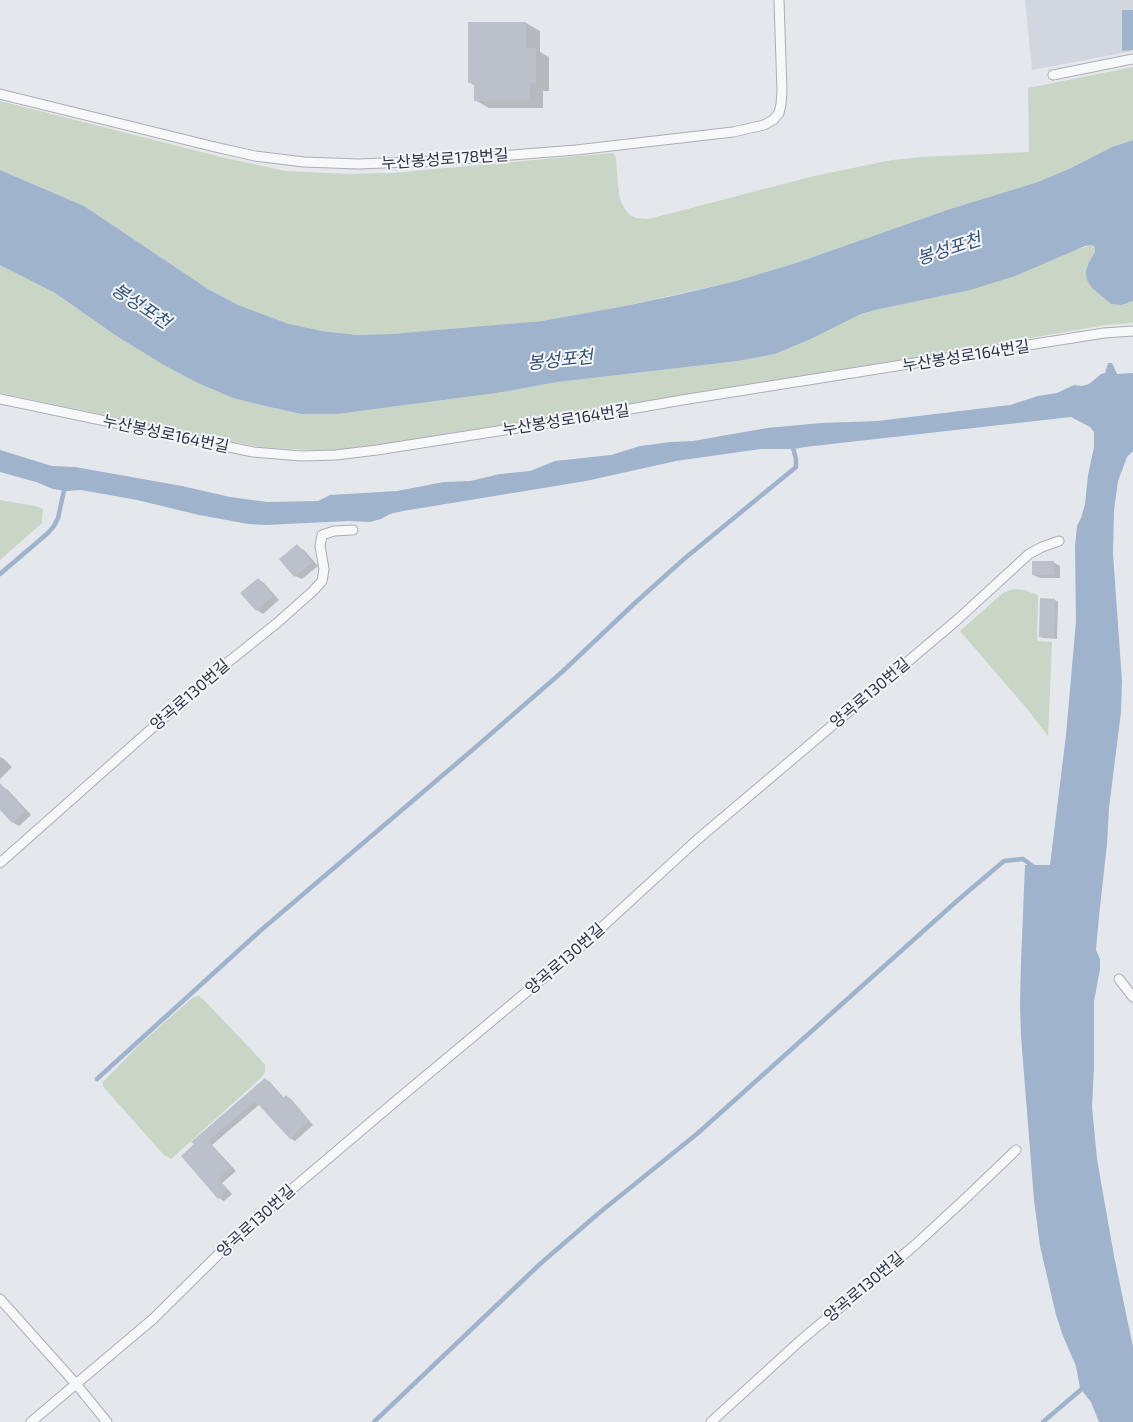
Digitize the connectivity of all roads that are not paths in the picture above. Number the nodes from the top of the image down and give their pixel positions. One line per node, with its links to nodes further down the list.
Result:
1 (779, 0): 4 (lane, 누산봉성로178번길)
2 (1133, 59): 3 (lane)
3 (1053, 75)
4 (0, 94)
5 (1133, 331): 6 (lane, 누산봉성로164번길)
6 (0, 398)
7 (353, 530): 9 (lane, 양곡로130번길)
8 (1059, 541): 14 (lane, 양곡로130번길)
9 (0, 862)
10 (1119, 979): 11 (lane)
11 (1133, 997)
12 (1016, 1150): 17 (lane, 양곡로130번길)
13 (0, 1299): 14 (lane)
14 (76, 1384): 15 (lane, 양곡로130번길); 16 (lane)
15 (31, 1422)
16 (107, 1422)
17 (710, 1422)

